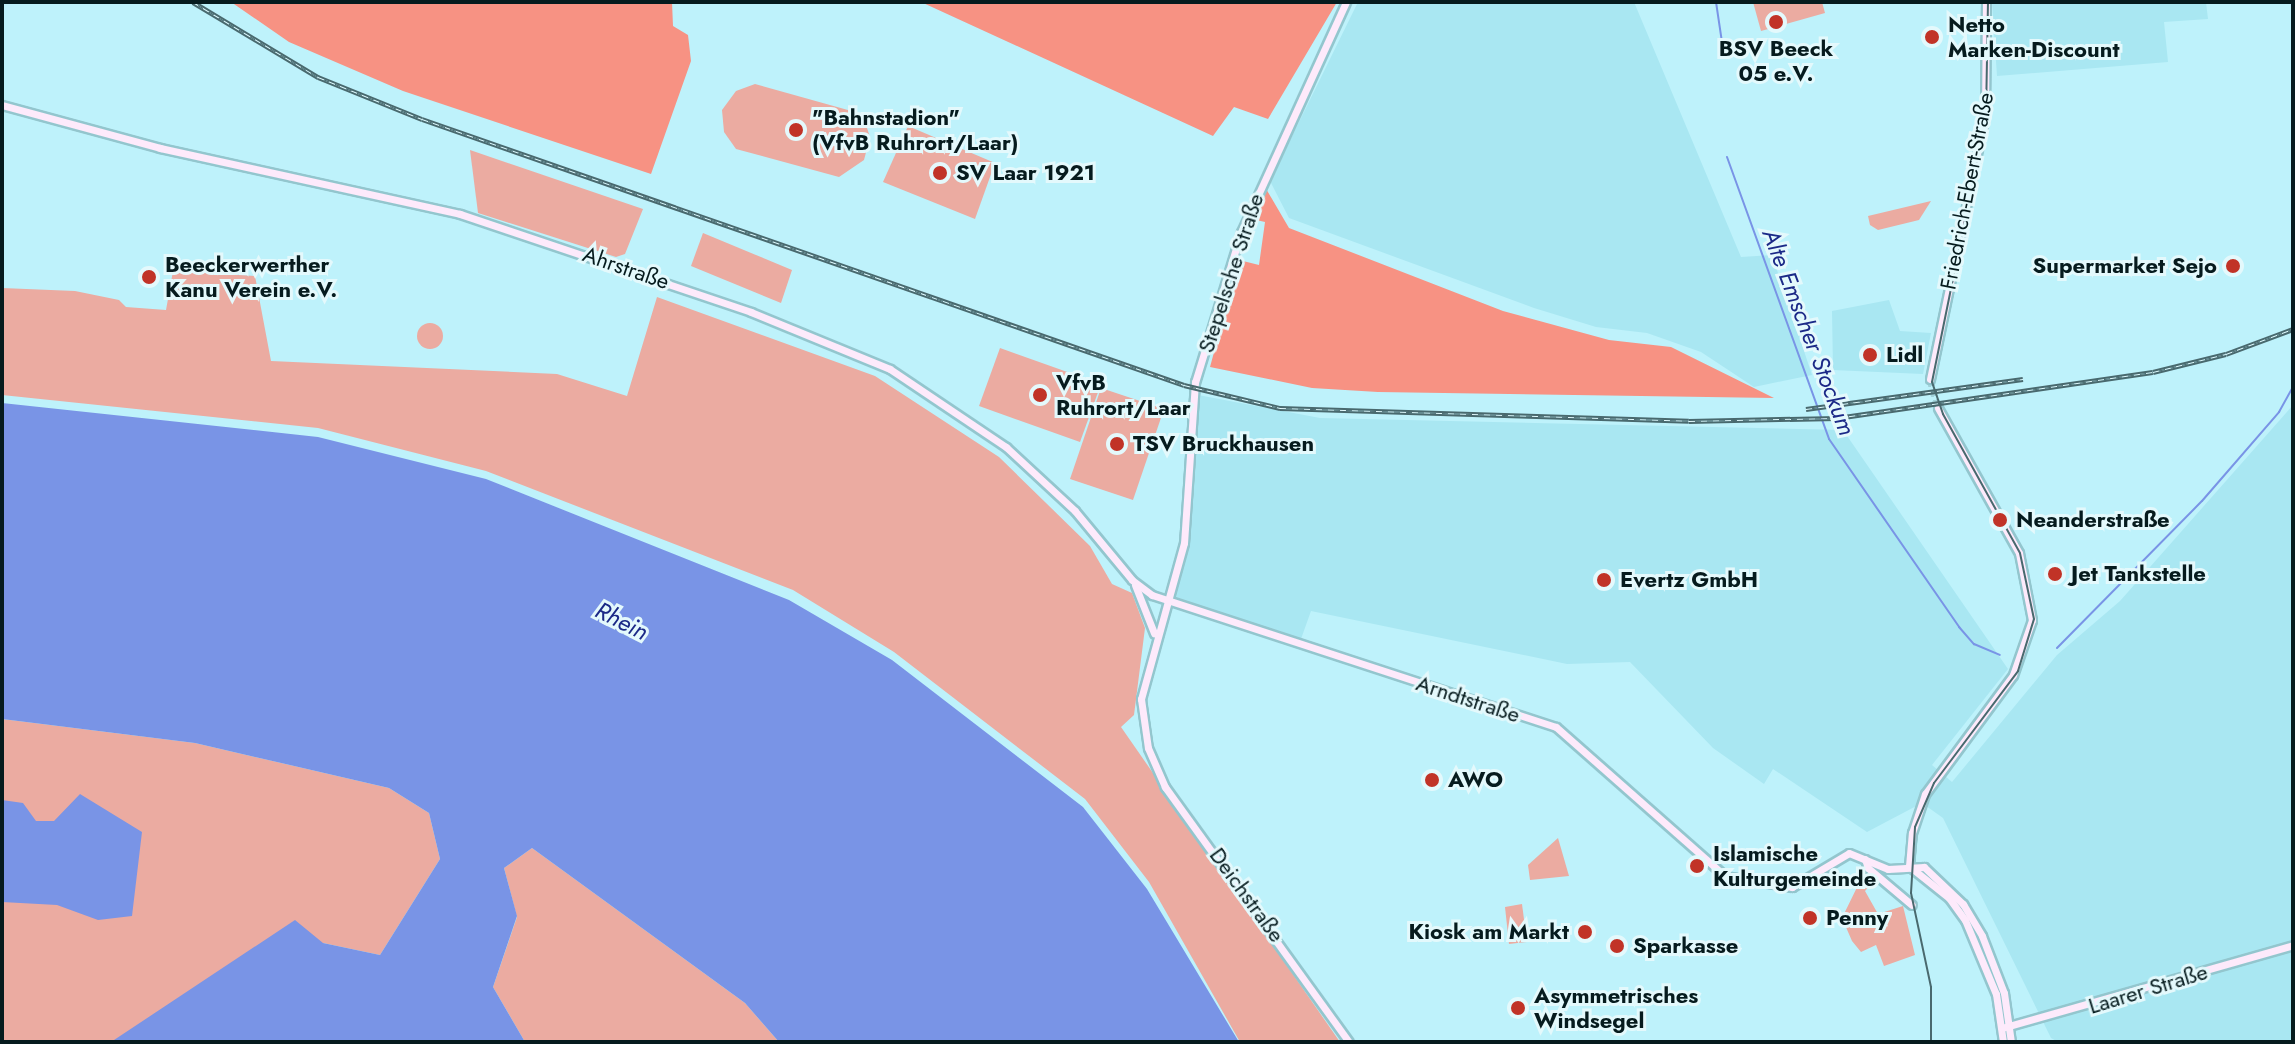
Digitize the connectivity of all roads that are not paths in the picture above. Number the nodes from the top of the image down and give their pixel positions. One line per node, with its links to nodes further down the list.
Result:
1 (1346, 2): 7 (street, Stepelsche Straße)
2 (1986, 2): 4 (street, Friedrich-Ebert-Straße)
3 (2, 105): 6 (street, Ahrstraße)
4 (1930, 379)
5 (1938, 408): 11 (street)
6 (1132, 580): 7 (street, Ahrstraße); 8 (street)
7 (1164, 602): 8 (street, Stepelsche Straße); 10 (street, Arndtstraße)
8 (1155, 638): 9 (street, Stepelsche Straße)
9 (1148, 748): 15 (street, Deichstraße)
10 (1865, 859): 11 (street); 12 (street)
11 (1909, 866): 14 (street)
12 (1912, 905)
13 (2293, 945): 14 (street, Laarer Straße)
14 (2006, 1028): 16 (street); 17 (street)
15 (1349, 1042)
16 (2003, 1042)
17 (2011, 1042)

